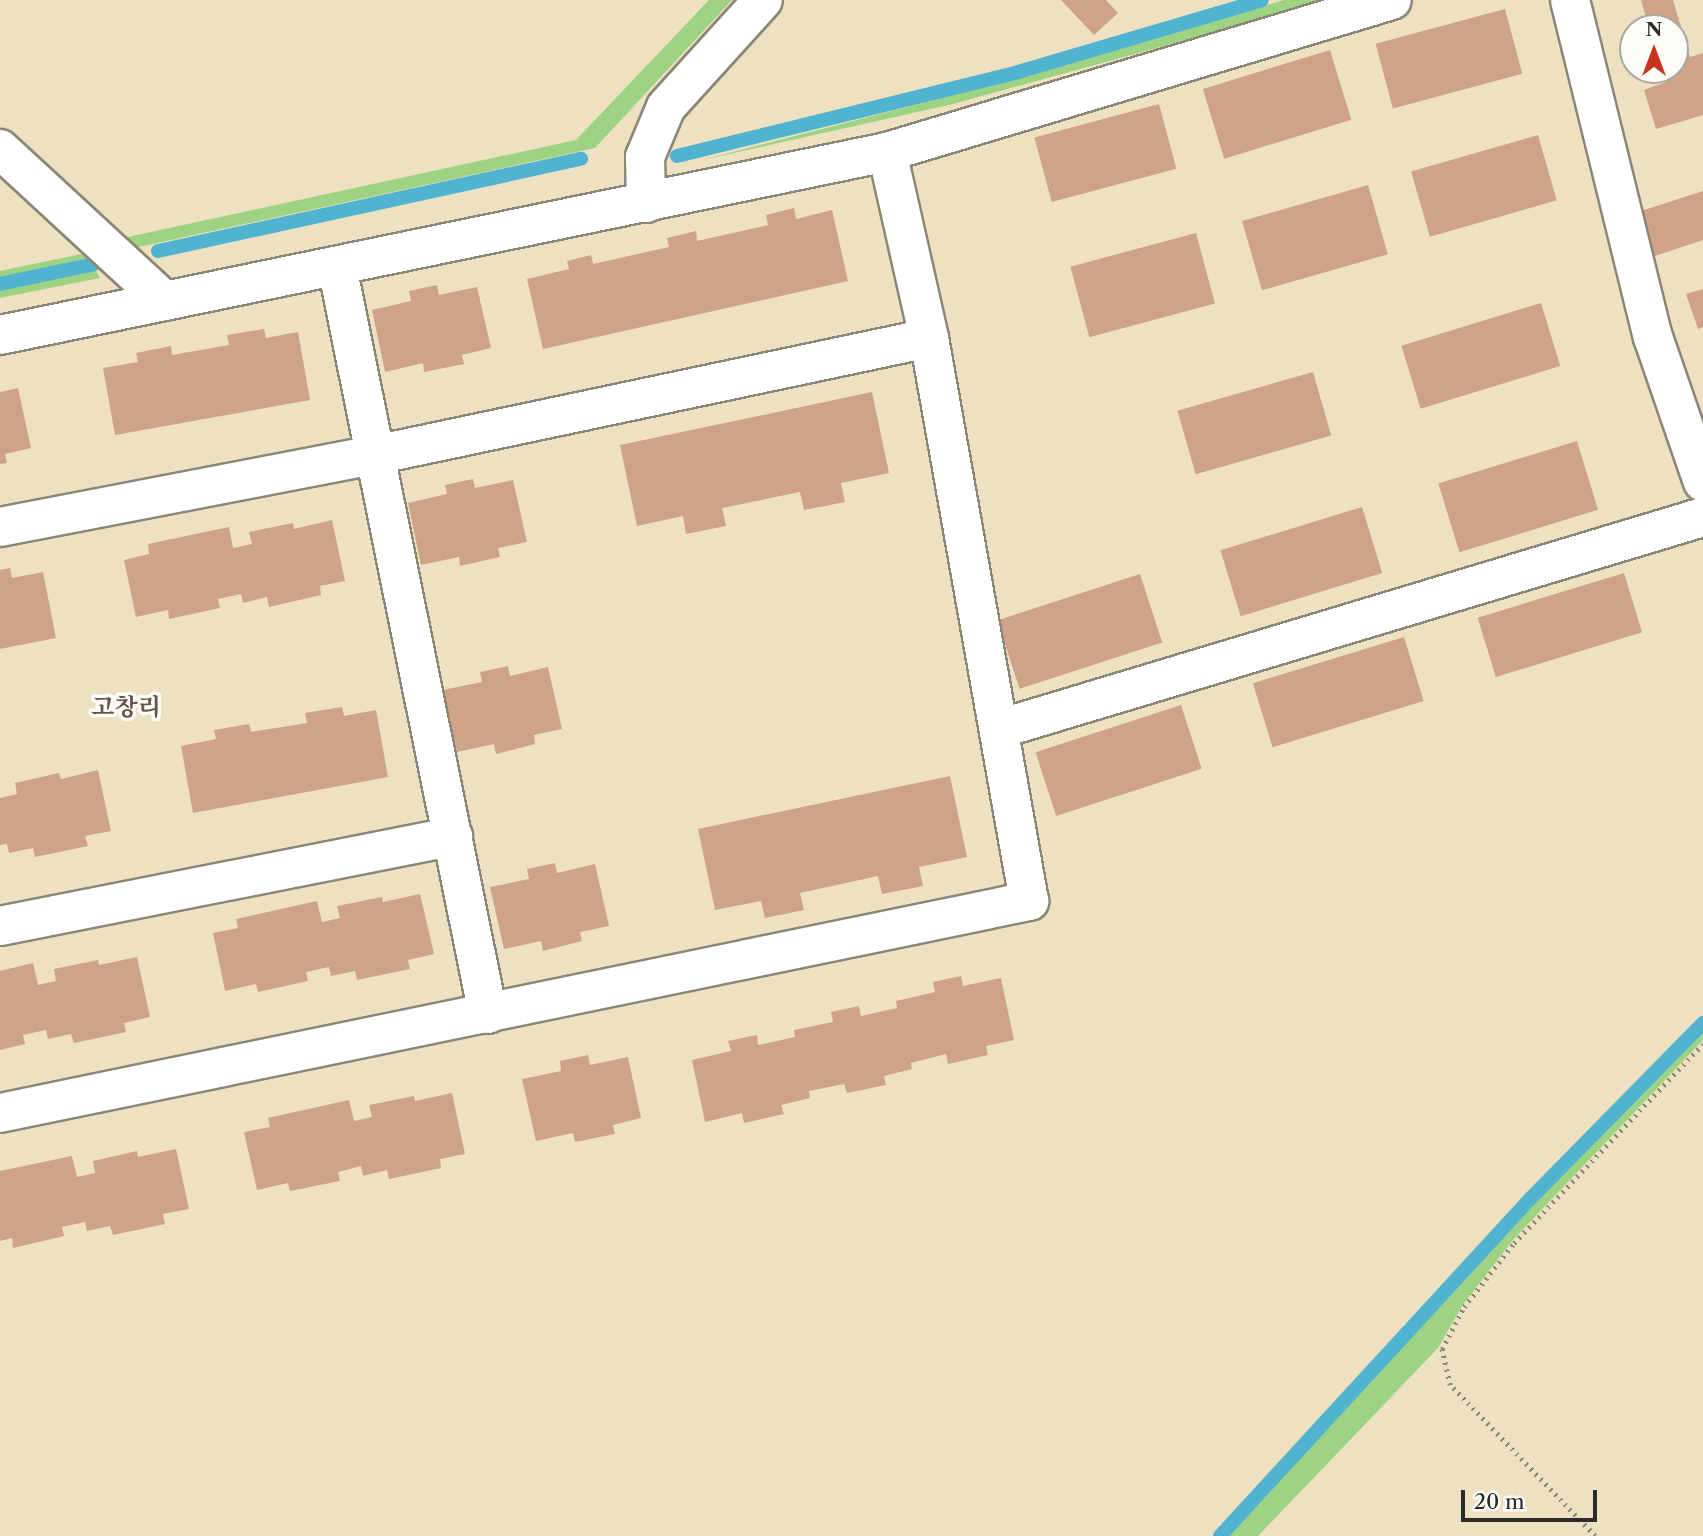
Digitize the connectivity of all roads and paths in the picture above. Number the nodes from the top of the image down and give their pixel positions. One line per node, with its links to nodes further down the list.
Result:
1 (763, 0): 6 (street)
2 (1392, 0): 5 (street)
3 (1570, 0): 12 (street)
4 (0, 149): 8 (street)
5 (887, 152): 6 (street); 10 (street)
6 (646, 203): 7 (street)
7 (337, 266): 8 (street); 11 (street)
8 (165, 301): 9 (street)
9 (0, 335)
10 (929, 338): 11 (street); 15 (street)
11 (375, 455): 14 (street); 16 (street)
12 (1703, 482)
13 (1703, 517): 15 (street)
14 (0, 527)
15 (999, 729): 18 (street)
16 (453, 836): 17 (street); 18 (street)
17 (0, 926)
18 (488, 1014): 20 (street)
19 (1703, 1044): 21 (path)
20 (0, 1113)
21 (1595, 1536)

